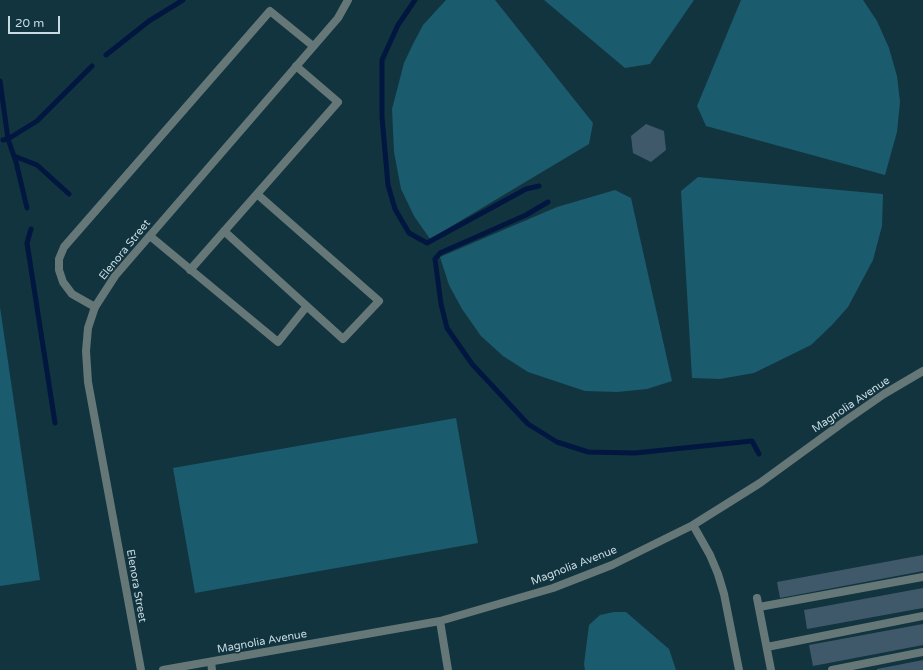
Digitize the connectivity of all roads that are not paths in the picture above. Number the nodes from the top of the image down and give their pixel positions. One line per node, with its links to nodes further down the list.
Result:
1 (348, 0): 2 (street, Elenora Street)
2 (313, 46): 3 (street, Elenora Street); 9 (street)
3 (296, 66): 4 (street); 6 (street, Elenora Street)
4 (257, 194): 5 (street); 8 (street)
5 (224, 231): 7 (street); 8 (street)
6 (150, 236): 7 (street); 9 (street, Elenora Street)
7 (190, 270): 8 (street)
8 (307, 306)
9 (95, 307): 20 (street, Elenora Street)
10 (923, 371): 11 (street, Magnolia Avenue)
11 (693, 525): 16 (street, Magnolia Avenue); 23 (street)
12 (923, 577): 14 (street)
13 (758, 598): 14 (street)
14 (759, 607): 17 (street)
15 (923, 616): 17 (street)
16 (440, 621): 19 (street, Magnolia Avenue); 22 (street)
17 (767, 647): 24 (street)
18 (923, 652): 25 (street)
19 (211, 666): 21 (street, Magnolia Avenue)
20 (141, 670)
21 (163, 670)
22 (448, 670)
23 (739, 670)
24 (771, 670)
25 (832, 670)

